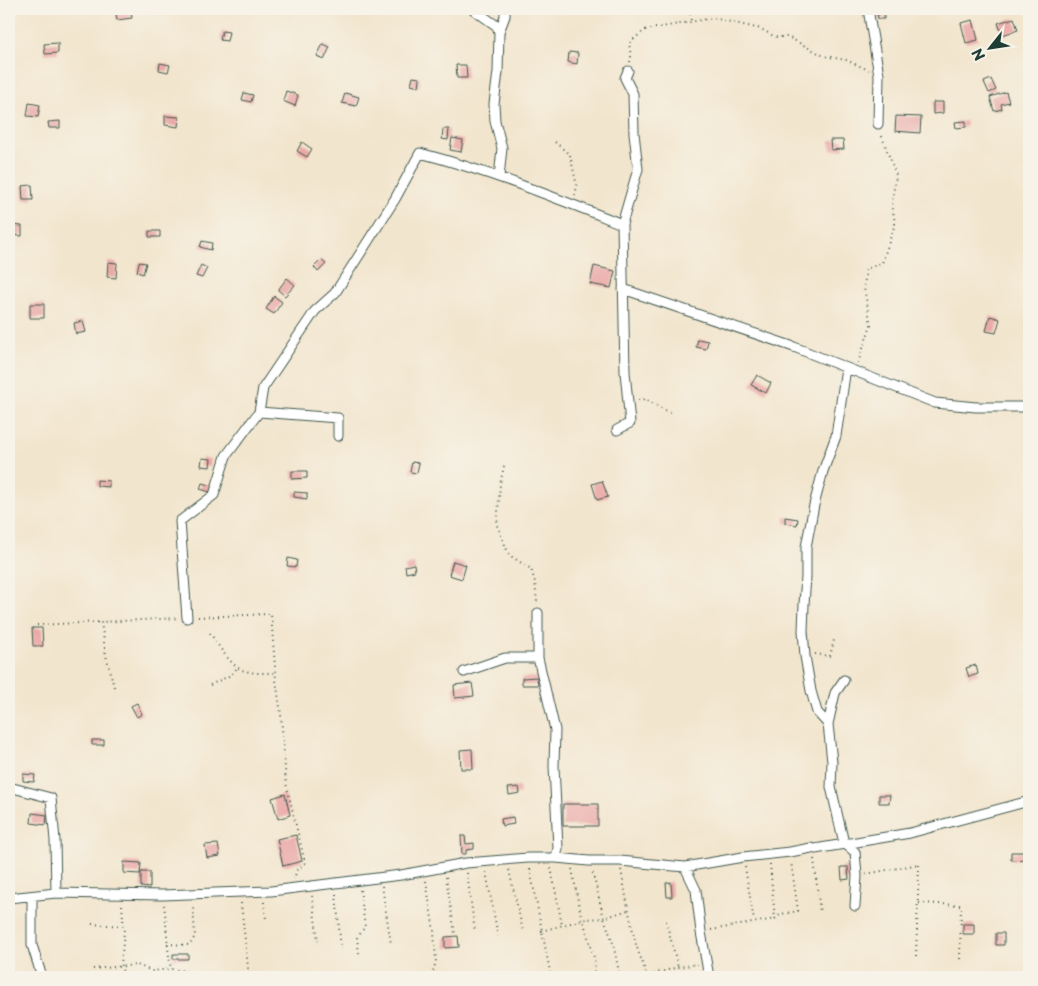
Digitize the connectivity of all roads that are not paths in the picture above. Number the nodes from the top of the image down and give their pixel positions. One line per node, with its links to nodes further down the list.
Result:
1 (473, 9): 4 (street)
2 (505, 9): 4 (street)
3 (868, 9): 6 (street)
4 (499, 32): 7 (street)
5 (628, 71): 8 (street)
6 (878, 124)
7 (499, 177): 8 (street); 12 (street)
8 (622, 224): 9 (street)
9 (623, 289): 10 (street); 13 (street)
10 (850, 370): 11 (street); 20 (street)
11 (1029, 407)
12 (259, 412): 14 (street); 16 (street)
13 (617, 430)
14 (338, 436)
15 (538, 613): 17 (street)
16 (187, 618)
17 (538, 658): 18 (street); 24 (street)
18 (464, 672)
19 (844, 680): 20 (street)
20 (828, 724): 23 (street)
21 (9, 787): 26 (street)
22 (1029, 801): 23 (street)
23 (844, 843): 25 (street); 29 (street)
24 (553, 858): 25 (street); 26 (street)
25 (685, 867): 31 (street)
26 (56, 893): 27 (street)
27 (32, 897): 28 (street); 30 (street)
28 (9, 898)
29 (854, 906)
30 (42, 977)
31 (709, 977)

